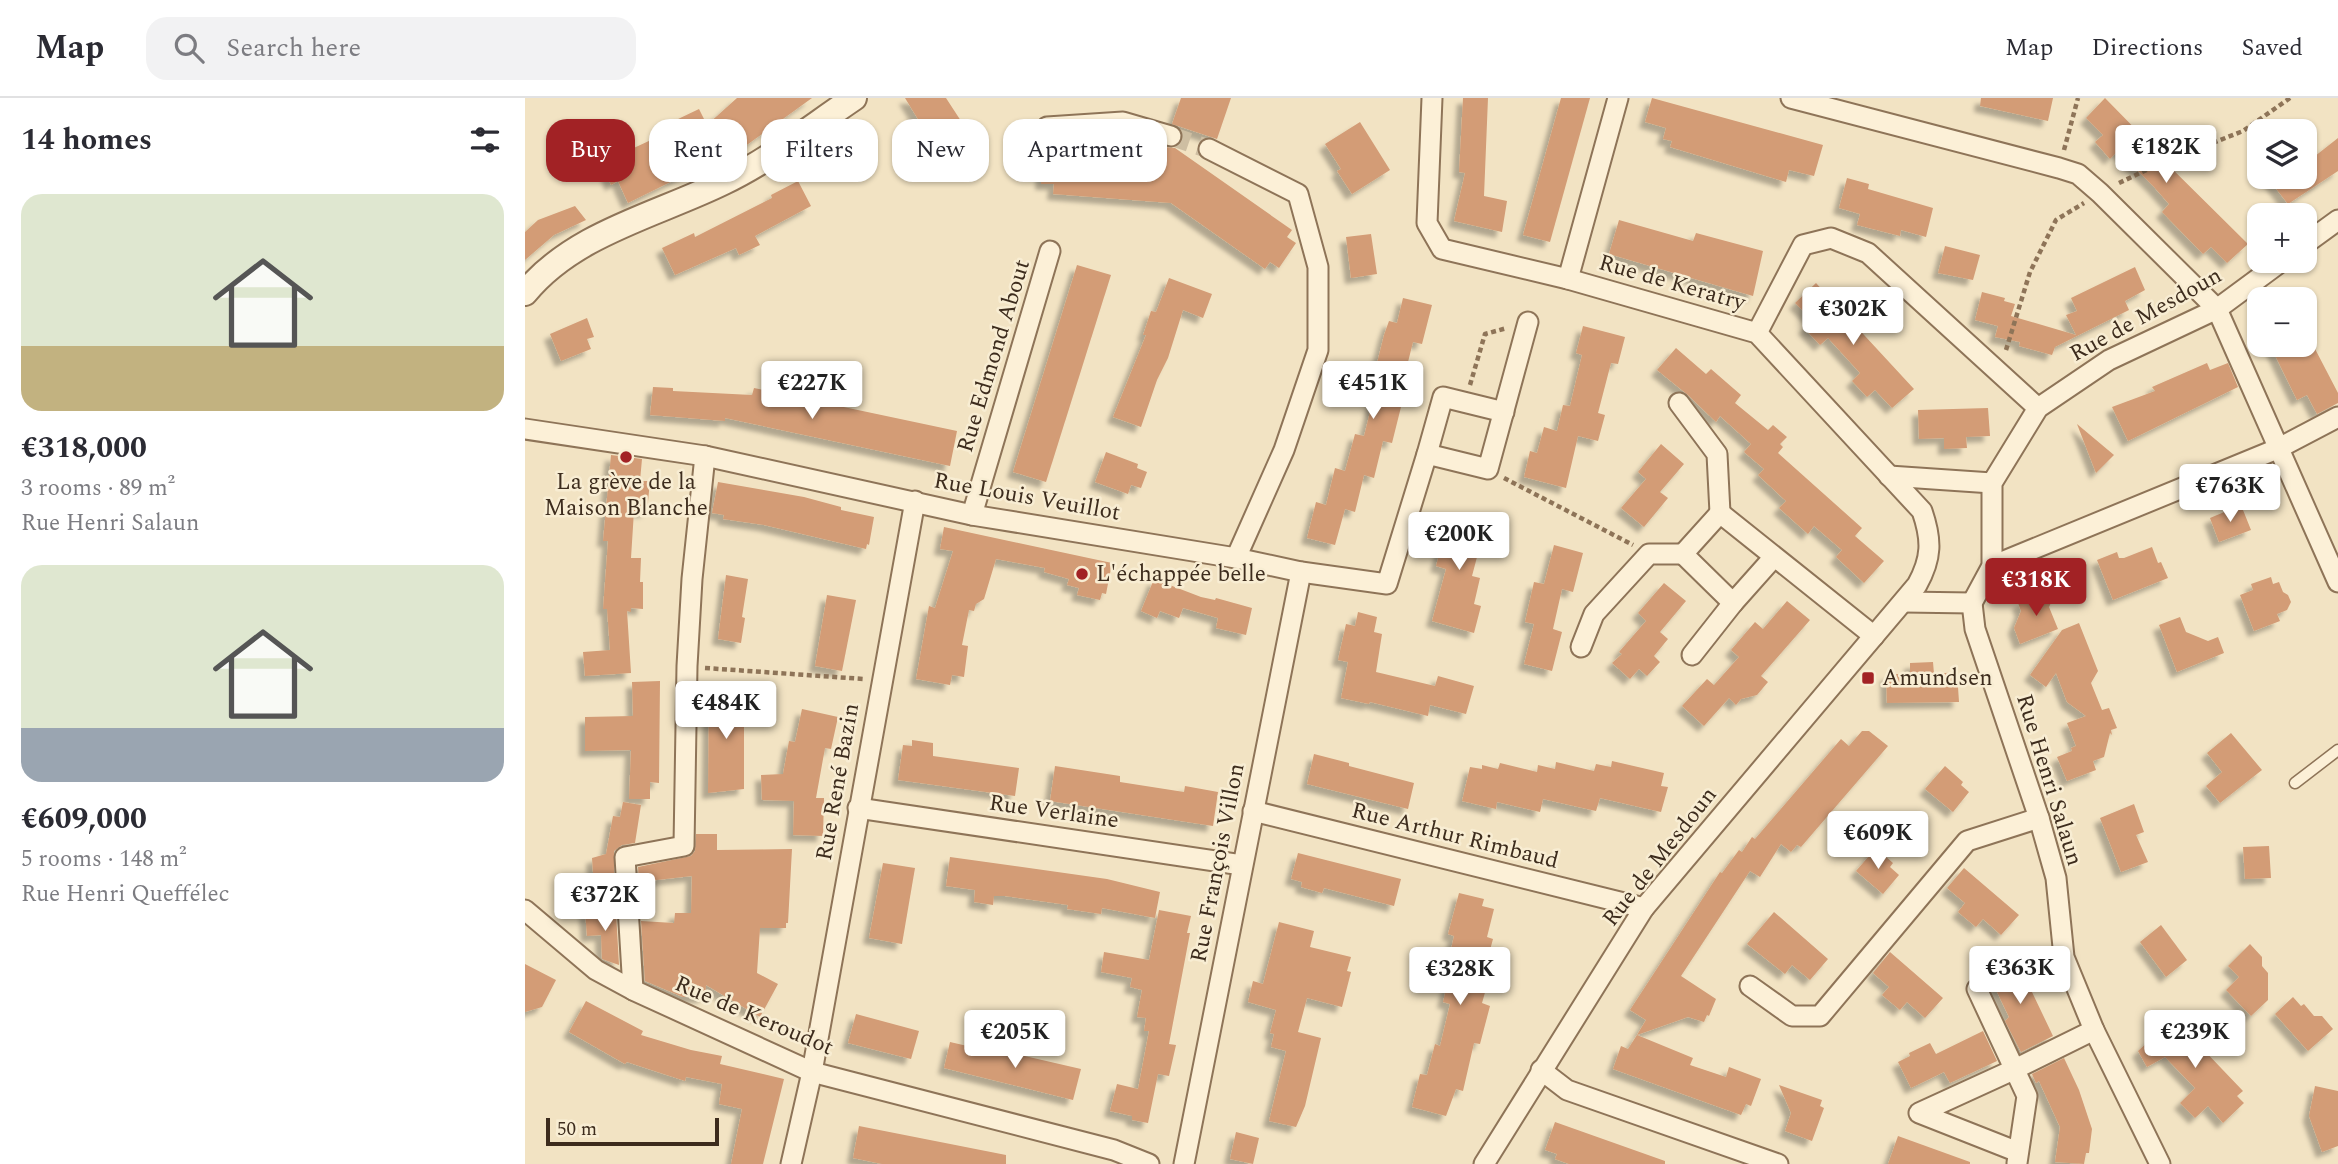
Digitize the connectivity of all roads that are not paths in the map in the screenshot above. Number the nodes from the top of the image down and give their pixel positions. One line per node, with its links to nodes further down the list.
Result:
1 (853, 98): 13 (street)
2 (1432, 98): 12 (street, Rue de Keratry)
3 (1618, 98): 12 (street)
4 (1791, 98): 14 (street)
5 (1167, 135): 6 (street)
6 (1171, 136)
7 (1209, 149): 32 (street)
8 (2338, 220): 9 (street)
9 (2317, 235)
10 (1050, 251): 29 (street, Rue Edmond About)
11 (2265, 273): 14 (street, Rue de Mesdoun)
12 (1568, 279): 16 (street, Rue de Keratry)
13 (525, 293)
14 (2217, 309): 18 (street, Rue de Mesdoun); 22 (street)
15 (1528, 322): 19 (street)
16 (1757, 332): 18 (street); 25 (street, Rue de Keratry)
17 (1679, 403): 28 (street)
18 (2038, 408): 26 (street, Rue de Mesdoun)
19 (1504, 412): 23 (street, Rue Louis Veuillot); 23 (street)
20 (2338, 417): 22 (street)
21 (525, 429): 24 (street, Rue Louis Veuillot)
22 (2277, 449): 34 (street); 36 (street)
23 (1427, 454): 35 (street, Rue Louis Veuillot)
24 (705, 456): 27 (street, Rue Louis Veuillot); 53 (street)
25 (1889, 476): 26 (street); 33 (street, Rue de Keratry)
26 (1992, 483): 34 (street)
27 (915, 501): 29 (street, Rue Louis Veuillot); 45 (street, Rue René Bazin)
28 (1720, 513): 30 (street); 31 (street)
29 (972, 515): 32 (street, Rue Louis Veuillot)
30 (1683, 554): 38 (street); 41 (street)
31 (1774, 557): 38 (street); 40 (street)
32 (1236, 558): 35 (street, Rue Louis Veuillot)
33 (1929, 558): 37 (street, Rue de Mesdoun)
34 (1992, 566): 39 (street)
35 (1301, 572): 46 (street, Rue François Villon)
36 (2338, 582)
37 (1904, 602): 39 (street); 40 (street, Rue de Mesdoun)
38 (1733, 603): 42 (street)
39 (1972, 603): 47 (street, Rue Henri Salaun)
40 (1874, 636): 49 (street, Rue de Mesdoun)
41 (1581, 648)
42 (1692, 655)
43 (2338, 750): 44 (lane)
44 (2295, 783)
45 (858, 808): 48 (street, Rue Verlaine); 57 (street, Rue René Bazin)
46 (1253, 811): 48 (street, Rue François Villon); 49 (street, Rue Arthur Rimbaud)
47 (2039, 818): 51 (street); 54 (street, Rue Henri Salaun)
48 (1242, 864): 61 (street, Rue François Villon)
49 (1644, 908): 55 (street, Rue de Mesdoun)
50 (525, 910): 53 (street, Rue de Keroudot)
51 (1750, 986)
52 (1976, 989): 56 (street)
53 (633, 990): 57 (street, Rue de Keroudot)
54 (2094, 1030): 56 (street); 64 (street, Rue Henri Salaun)
55 (1541, 1070): 62 (street, Rue de Mesdoun); 63 (street)
56 (2013, 1070): 58 (street); 58 (street)
57 (812, 1072): 59 (street, Rue René Bazin); 60 (street, Rue de Keroudot)
58 (2018, 1158)
59 (791, 1164)
60 (1149, 1164)
61 (1184, 1164)
62 (1484, 1164)
63 (1778, 1164)
64 (2160, 1164)

